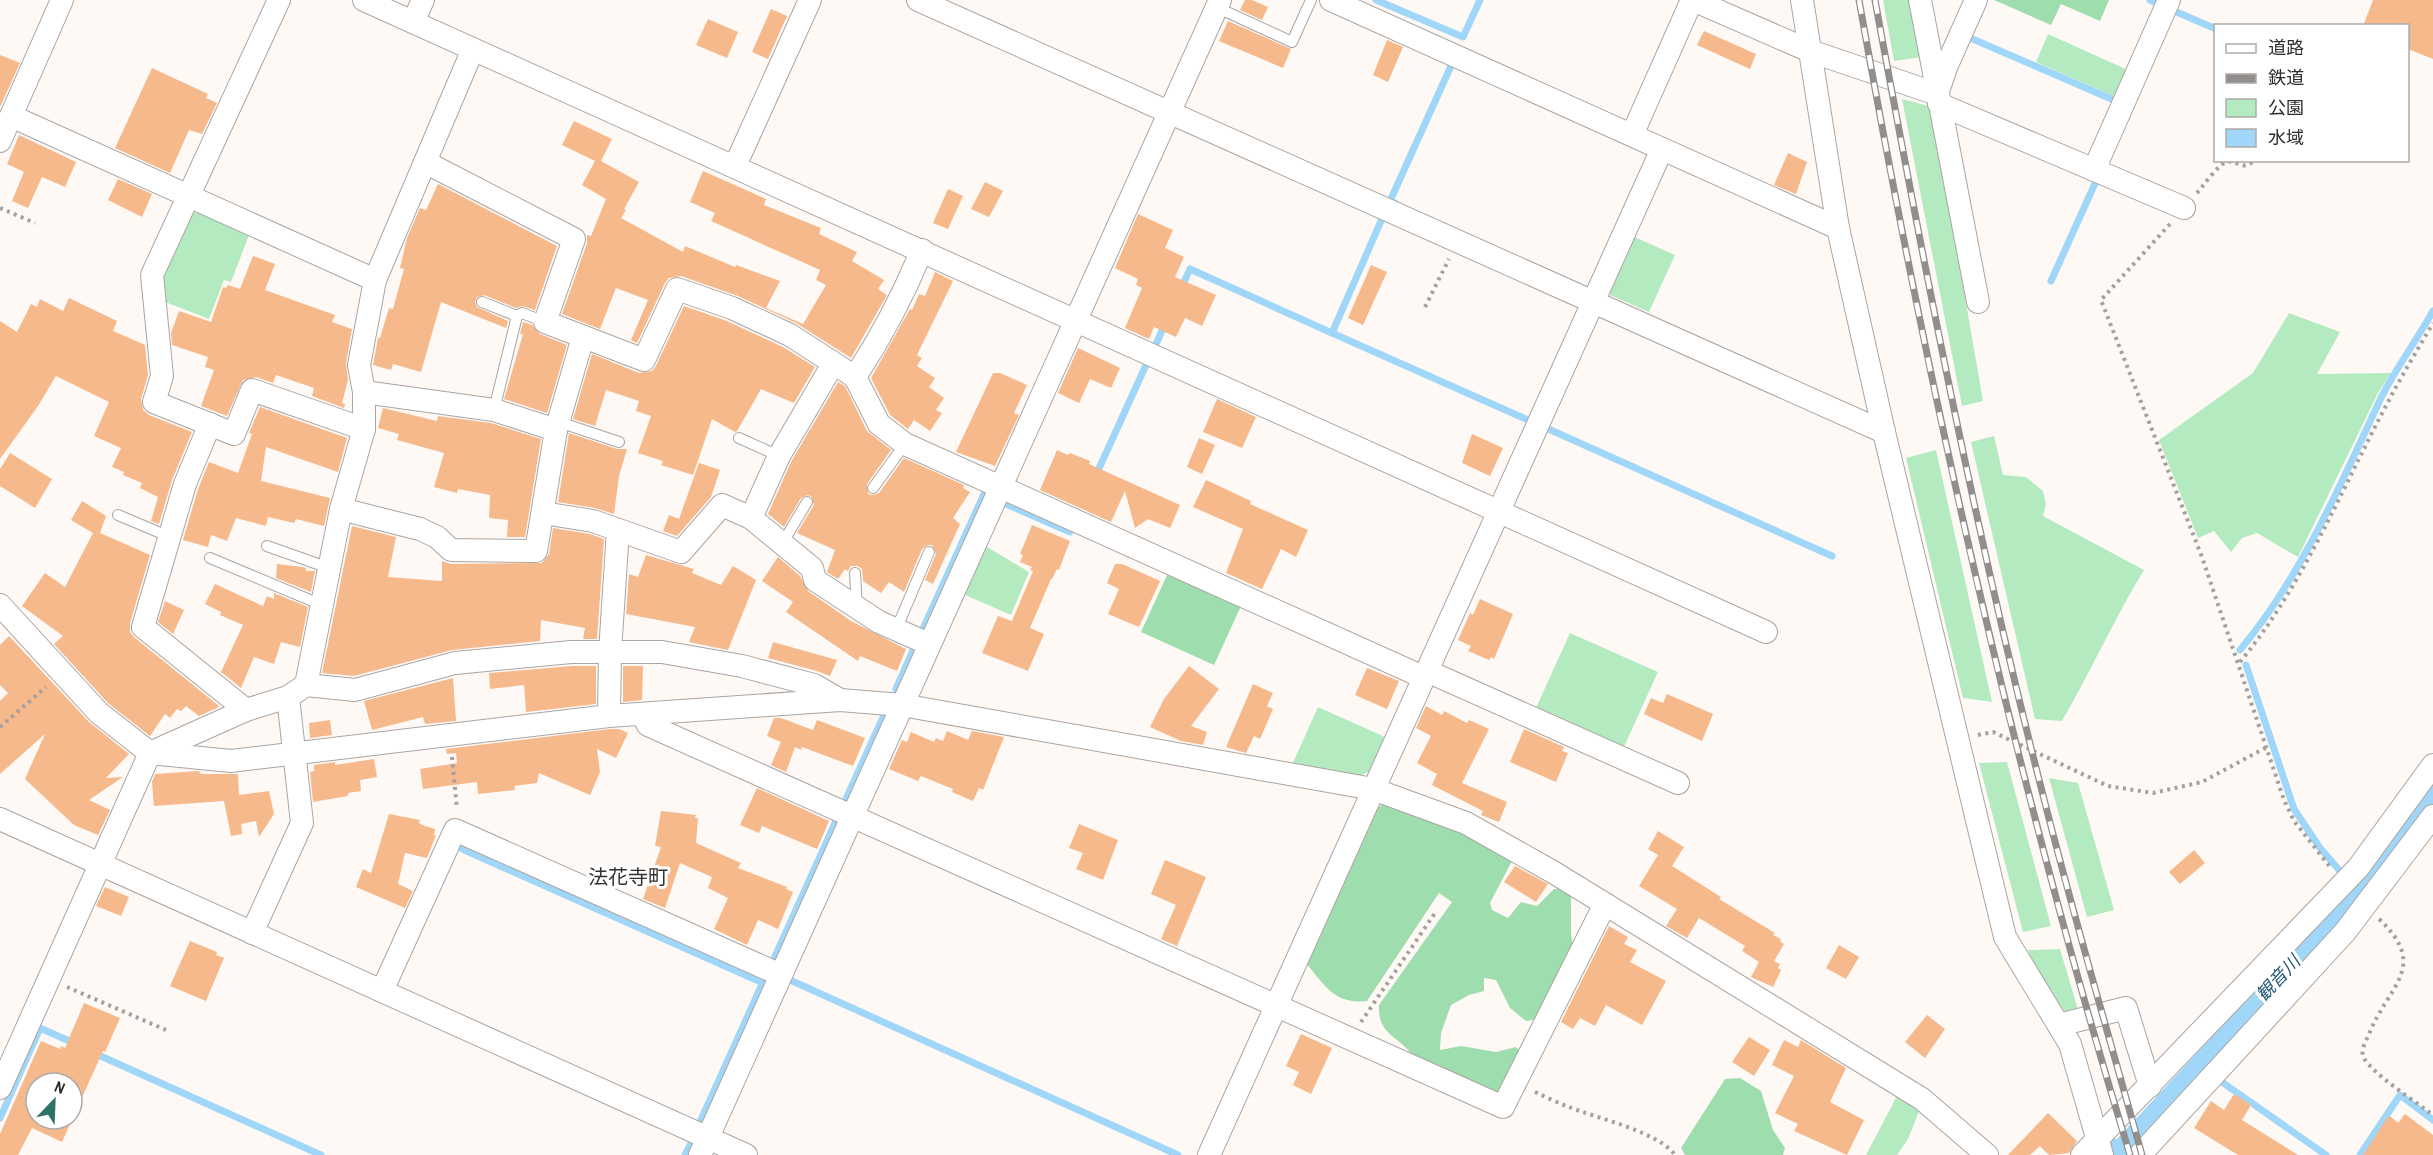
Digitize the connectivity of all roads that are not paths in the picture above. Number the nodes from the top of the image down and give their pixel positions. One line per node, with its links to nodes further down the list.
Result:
1 (62, 0): 20 (street)
2 (279, 0): 27 (street)
3 (364, 0): 15 (street)
4 (423, 0): 15 (street)
5 (810, 0): 25 (street)
6 (918, 0): 19 (street)
7 (1311, 0): 14 (lane)
8 (1331, 0): 21 (street)
9 (1693, 0): 17 (street); 21 (street)
10 (1802, 0): 17 (street)
11 (1920, 0): 18 (street)
12 (1976, 0): 18 (street)
13 (2169, 0): 26 (street)
14 (1218, 4): 19 (street)
15 (413, 22): 16 (street)
16 (474, 49): 24 (street); 25 (street)
17 (1810, 51): 18 (street); 29 (street)
18 (1938, 99): 26 (street); 34 (street)
19 (1169, 112): 33 (street); 36 (street)
20 (11, 116): 22 (street); 27 (street)
21 (1632, 135): 23 (street)
22 (0, 141)
23 (1662, 149): 29 (street); 33 (street)
24 (425, 162): 31 (street); 37 (street)
25 (735, 166): 30 (street)
26 (2094, 170): 28 (street)
27 (189, 196): 31 (street); 43 (street)
28 (2184, 208)
29 (1838, 228): 46 (street)
30 (922, 250): 36 (street); 40 (street)
31 (375, 280): 41 (street)
32 (482, 302): 35 (lane)
33 (1593, 302): 46 (street); 55 (street)
34 (1978, 302)
35 (517, 316): 37 (lane); 42 (lane)
36 (1074, 319): 51 (street); 55 (street)
37 (545, 322): 38 (street)
38 (583, 337): 39 (street); 44 (street)
39 (833, 364): 40 (street); 50 (street)
40 (855, 377): 49 (street)
41 (364, 392): 42 (street); 45 (street)
42 (494, 410): 44 (street)
43 (210, 424): 45 (street); 60 (street)
44 (557, 426): 48 (lane); 56 (street)
45 (364, 429): 54 (street)
46 (1884, 432): 95 (street)
47 (739, 438): 50 (lane)
48 (619, 442)
49 (905, 444): 51 (street); 52 (lane)
50 (779, 456): 58 (street)
51 (999, 487): 72 (street); 74 (street)
52 (873, 488)
53 (807, 502): 61 (lane)
54 (341, 509): 56 (street); 65 (street)
55 (1499, 511): 71 (street); 74 (street)
56 (543, 513): 59 (street)
57 (118, 515): 60 (lane)
58 (751, 518): 59 (street); 61 (street)
59 (618, 530): 73 (street)
60 (170, 537): 78 (street)
61 (783, 544): 69 (street)
62 (267, 546): 65 (lane)
63 (929, 552): 70 (lane)
64 (210, 558): 68 (lane)
65 (329, 568): 68 (street)
66 (855, 573): 69 (lane)
67 (0, 605): 81 (street)
68 (322, 605): 75 (street)
69 (857, 608): 70 (street)
70 (896, 630): 72 (street)
71 (1766, 632)
72 (929, 644): 77 (street)
73 (610, 652): 75 (street); 76 (street); 80 (street)
74 (1425, 674): 84 (street); 85 (street)
75 (297, 691): 78 (street); 82 (street)
76 (840, 700): 77 (street); 79 (street)
77 (902, 705): 85 (street); 86 (street)
78 (246, 711): 81 (street)
79 (642, 714): 80 (street); 86 (street)
80 (609, 716): 82 (street)
81 (150, 753): 82 (street); 89 (street)
82 (294, 754): 91 (street)
83 (2433, 765): 96 (street)
84 (1678, 783)
85 (1373, 789): 90 (street); 94 (street)
86 (852, 816): 92 (street); 94 (street)
87 (2433, 816): 103 (street)
88 (0, 819): 89 (street)
89 (100, 865): 91 (street); 97 (street)
90 (1605, 904): 94 (street); 102 (street)
91 (252, 933): 93 (street)
92 (781, 975): 93 (street); 98 (street)
93 (382, 991): 98 (street)
94 (1276, 1005): 101 (street)
95 (2059, 1025): 96 (street); 99 (street)
96 (2150, 1086): 99 (street)
97 (0, 1088)
98 (704, 1146): 100 (street)
99 (2095, 1147)
100 (746, 1155)
101 (1209, 1155)
102 (1987, 1155)
103 (2140, 1155)

